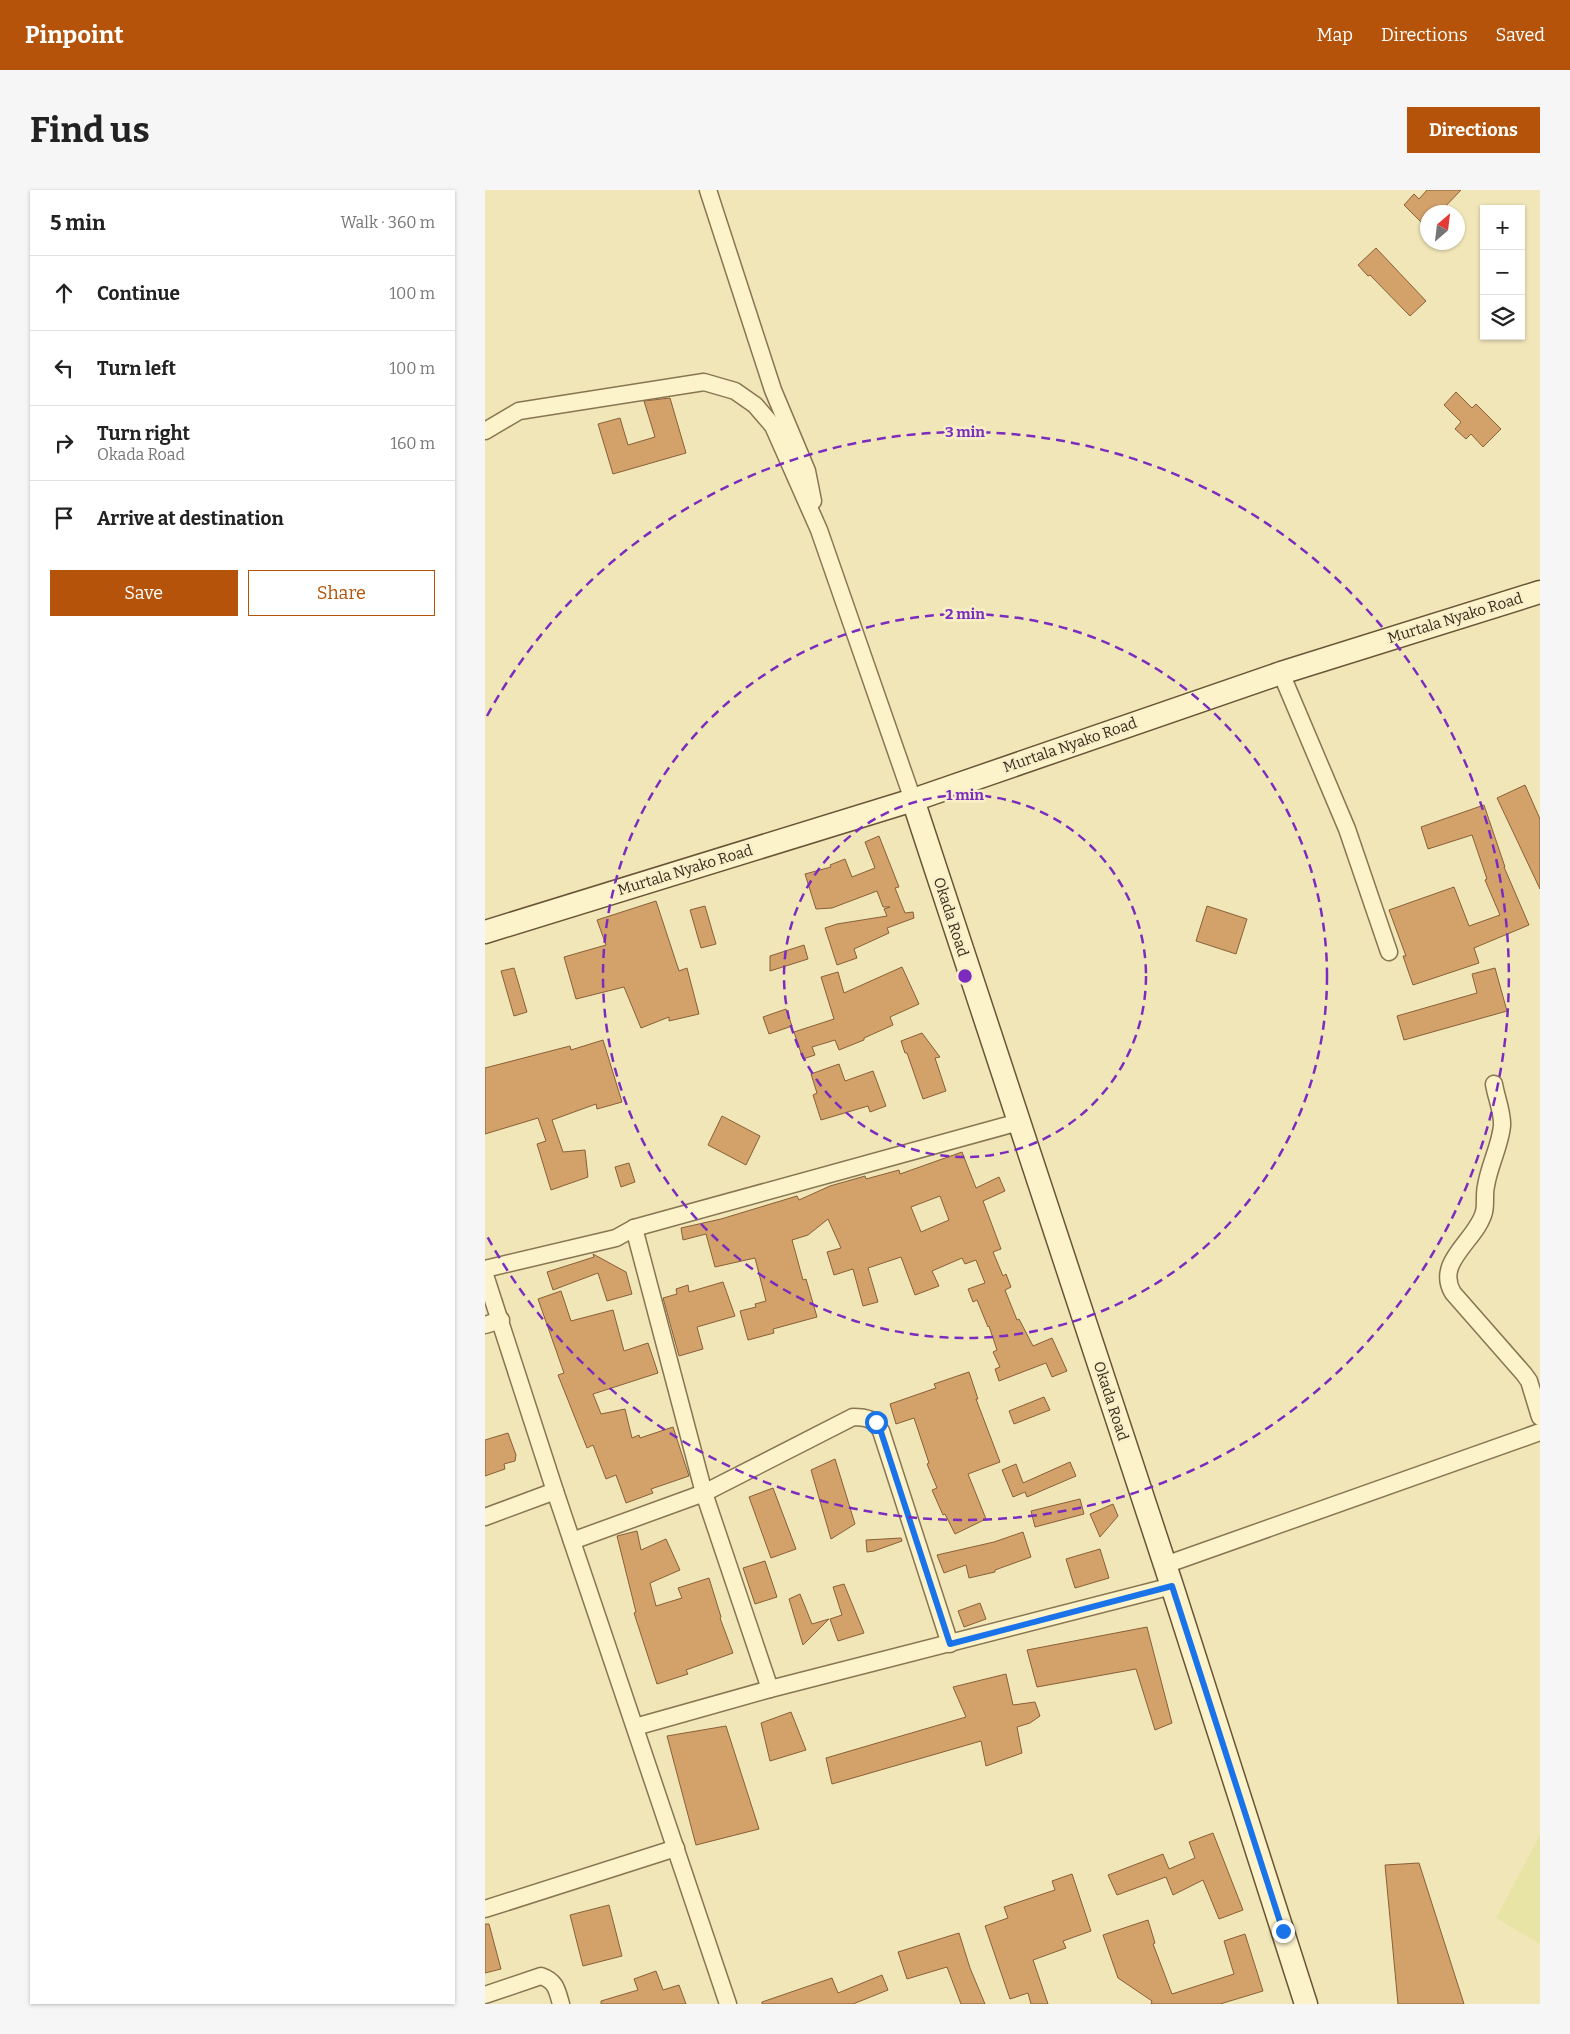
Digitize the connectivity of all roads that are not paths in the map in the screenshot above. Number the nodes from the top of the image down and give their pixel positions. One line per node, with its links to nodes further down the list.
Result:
1 (709, 190): 3 (street)
2 (485, 431): 3 (street)
3 (819, 530): 6 (street)
4 (1540, 592): 5 (street, Murtala Nyako Road)
5 (1281, 673): 6 (street, Murtala Nyako Road); 8 (street)
6 (913, 800): 7 (street, Murtala Nyako Road); 10 (street, Okada Road)
7 (485, 932)
8 (1389, 952)
9 (1493, 1084): 16 (street)
10 (1019, 1122): 11 (street); 22 (street, Okada Road)
11 (634, 1228): 12 (street); 19 (street)
12 (485, 1269)
13 (485, 1275): 14 (street)
14 (501, 1320): 15 (street); 18 (street)
15 (485, 1326)
16 (1540, 1418)
17 (1540, 1432): 22 (street)
18 (555, 1491): 20 (street); 21 (street)
19 (704, 1493): 21 (street); 23 (street); 24 (street)
20 (485, 1517)
21 (572, 1541): 25 (street)
22 (1168, 1576): 23 (street); 31 (street, Okada Road)
23 (950, 1644): 24 (street)
24 (770, 1689): 25 (street)
25 (635, 1727): 26 (street)
26 (676, 1848): 27 (street); 30 (street)
27 (485, 1909)
28 (485, 1994): 29 (street)
29 (561, 2004)
30 (728, 2004)
31 (1306, 2004)

